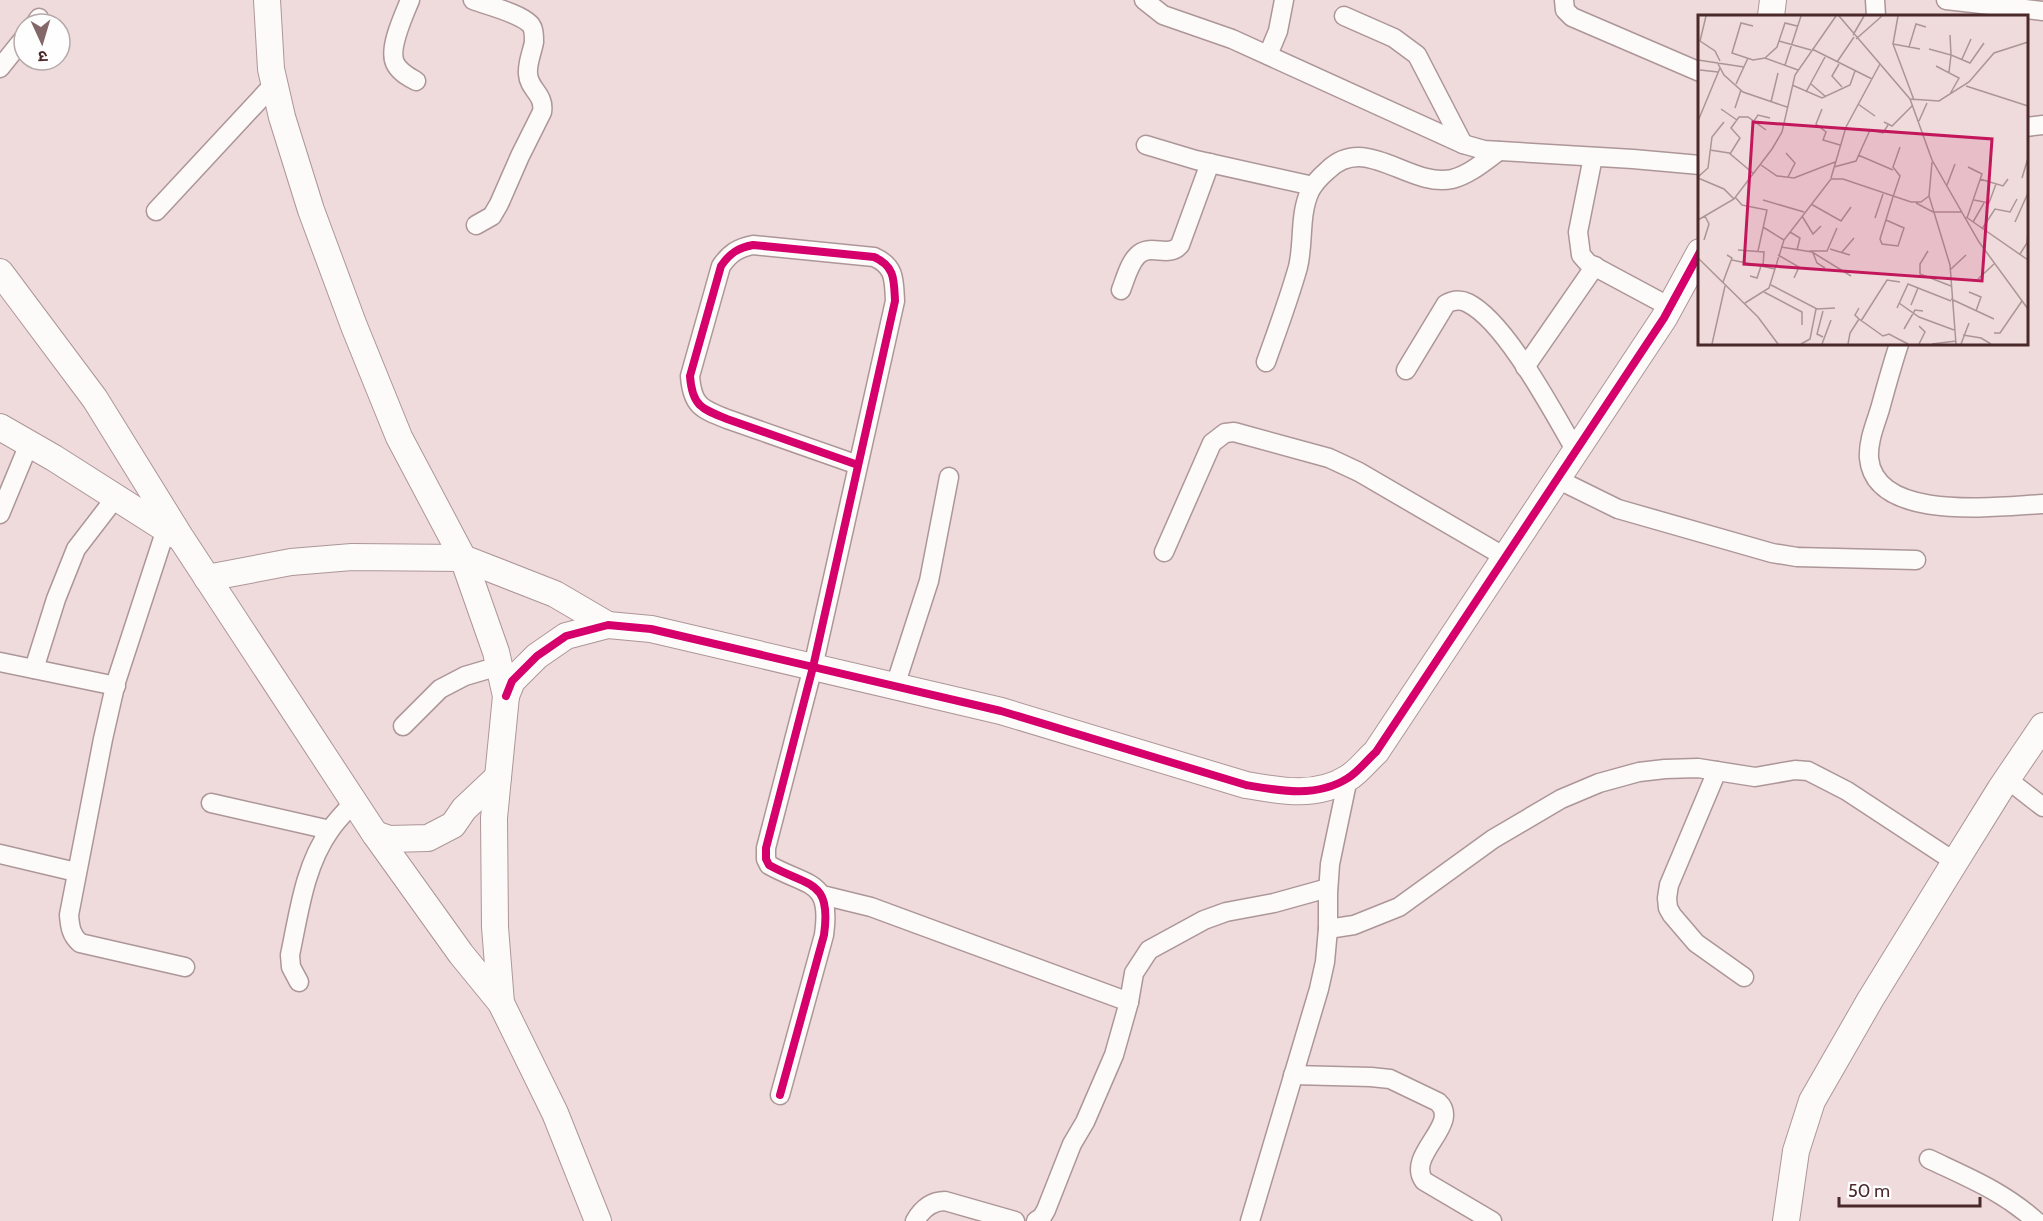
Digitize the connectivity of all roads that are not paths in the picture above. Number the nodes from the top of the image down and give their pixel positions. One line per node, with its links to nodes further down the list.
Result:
1 (267, 0): 20 (street)
2 (410, 0): 19 (street)
3 (473, 0): 10 (street)
4 (1144, 0): 16 (street)
5 (1284, 0): 16 (street)
6 (1564, 0): 18 (street)
7 (1773, 0): 12 (street)
8 (1875, 0): 13 (street)
9 (1946, 0): 11 (street)
10 (504, 5): 31 (street)
11 (2043, 11)
12 (1771, 15)
13 (1876, 15)
14 (1344, 16): 23 (street)
15 (12, 54): 17 (street)
16 (1268, 55): 23 (street)
17 (0, 69)
18 (1698, 71)
19 (416, 81)
20 (274, 84): 30 (street); 53 (street)
21 (2043, 125): 22 (street)
22 (2028, 127)
23 (1463, 144): 25 (street)
24 (1146, 145): 27 (street)
25 (1499, 151): 26 (street); 29 (street)
26 (1593, 157): 28 (street); 33 (street)
27 (1210, 163): 29 (street); 35 (street)
28 (1698, 165)
29 (1313, 186): 38 (street)
30 (156, 211)
31 (476, 225)
32 (1698, 256): 36 (street)
33 (1595, 266): 36 (street); 39 (street)
34 (0, 272): 50 (street)
35 (1121, 290)
36 (1670, 306): 43 (street)
37 (1899, 345): 48 (street)
38 (1266, 362)
39 (1525, 367): 40 (street); 43 (street)
40 (1406, 370)
41 (0, 427): 42 (street)
42 (29, 444): 47 (street); 49 (street)
43 (1576, 451): 46 (street)
44 (858, 465): 44 (street); 59 (street)
45 (949, 477): 62 (street)
46 (1557, 479): 52 (street); 54 (street)
47 (116, 497): 50 (street); 60 (street)
48 (2043, 504)
49 (0, 514)
50 (173, 534): 55 (street); 61 (street)
51 (1164, 552): 52 (street)
52 (1505, 557): 68 (street)
53 (463, 558): 55 (street); 56 (street); 58 (street)
54 (1916, 560)
55 (207, 578): 70 (street)
56 (608, 625): 59 (street); 63 (street)
57 (0, 662): 60 (street)
58 (499, 666): 63 (street); 64 (street)
59 (813, 667): 62 (street); 79 (street)
60 (34, 669): 61 (street)
61 (116, 686): 77 (street)
62 (895, 686): 68 (street)
63 (506, 696): 67 (street)
64 (403, 726)
65 (2039, 740): 69 (street)
66 (1717, 771): 76 (street); 80 (street); 82 (street)
67 (498, 777): 74 (street); 85 (street)
68 (1348, 778): 78 (street)
69 (2007, 778): 72 (street); 76 (street)
70 (354, 801): 73 (street); 74 (street)
71 (210, 803): 73 (street)
72 (2043, 807)
73 (330, 830): 83 (street)
74 (375, 834): 85 (street)
75 (0, 854): 77 (street)
76 (1955, 862): 95 (street)
77 (76, 872): 81 (street)
78 (1328, 888): 80 (street); 84 (street)
79 (822, 895): 84 (street); 87 (street)
80 (1328, 929): 86 (street)
81 (185, 967)
82 (1744, 977)
83 (299, 982)
84 (1129, 1002): 92 (street)
85 (501, 1003): 89 (street)
86 (1293, 1075): 93 (street); 94 (street)
87 (780, 1095)
88 (1929, 1159): 96 (street)
89 (598, 1221)
90 (915, 1221): 91 (street)
91 (1015, 1221)
92 (1036, 1221)
93 (1250, 1221)
94 (1492, 1221)
95 (1786, 1221)
96 (2036, 1221)

